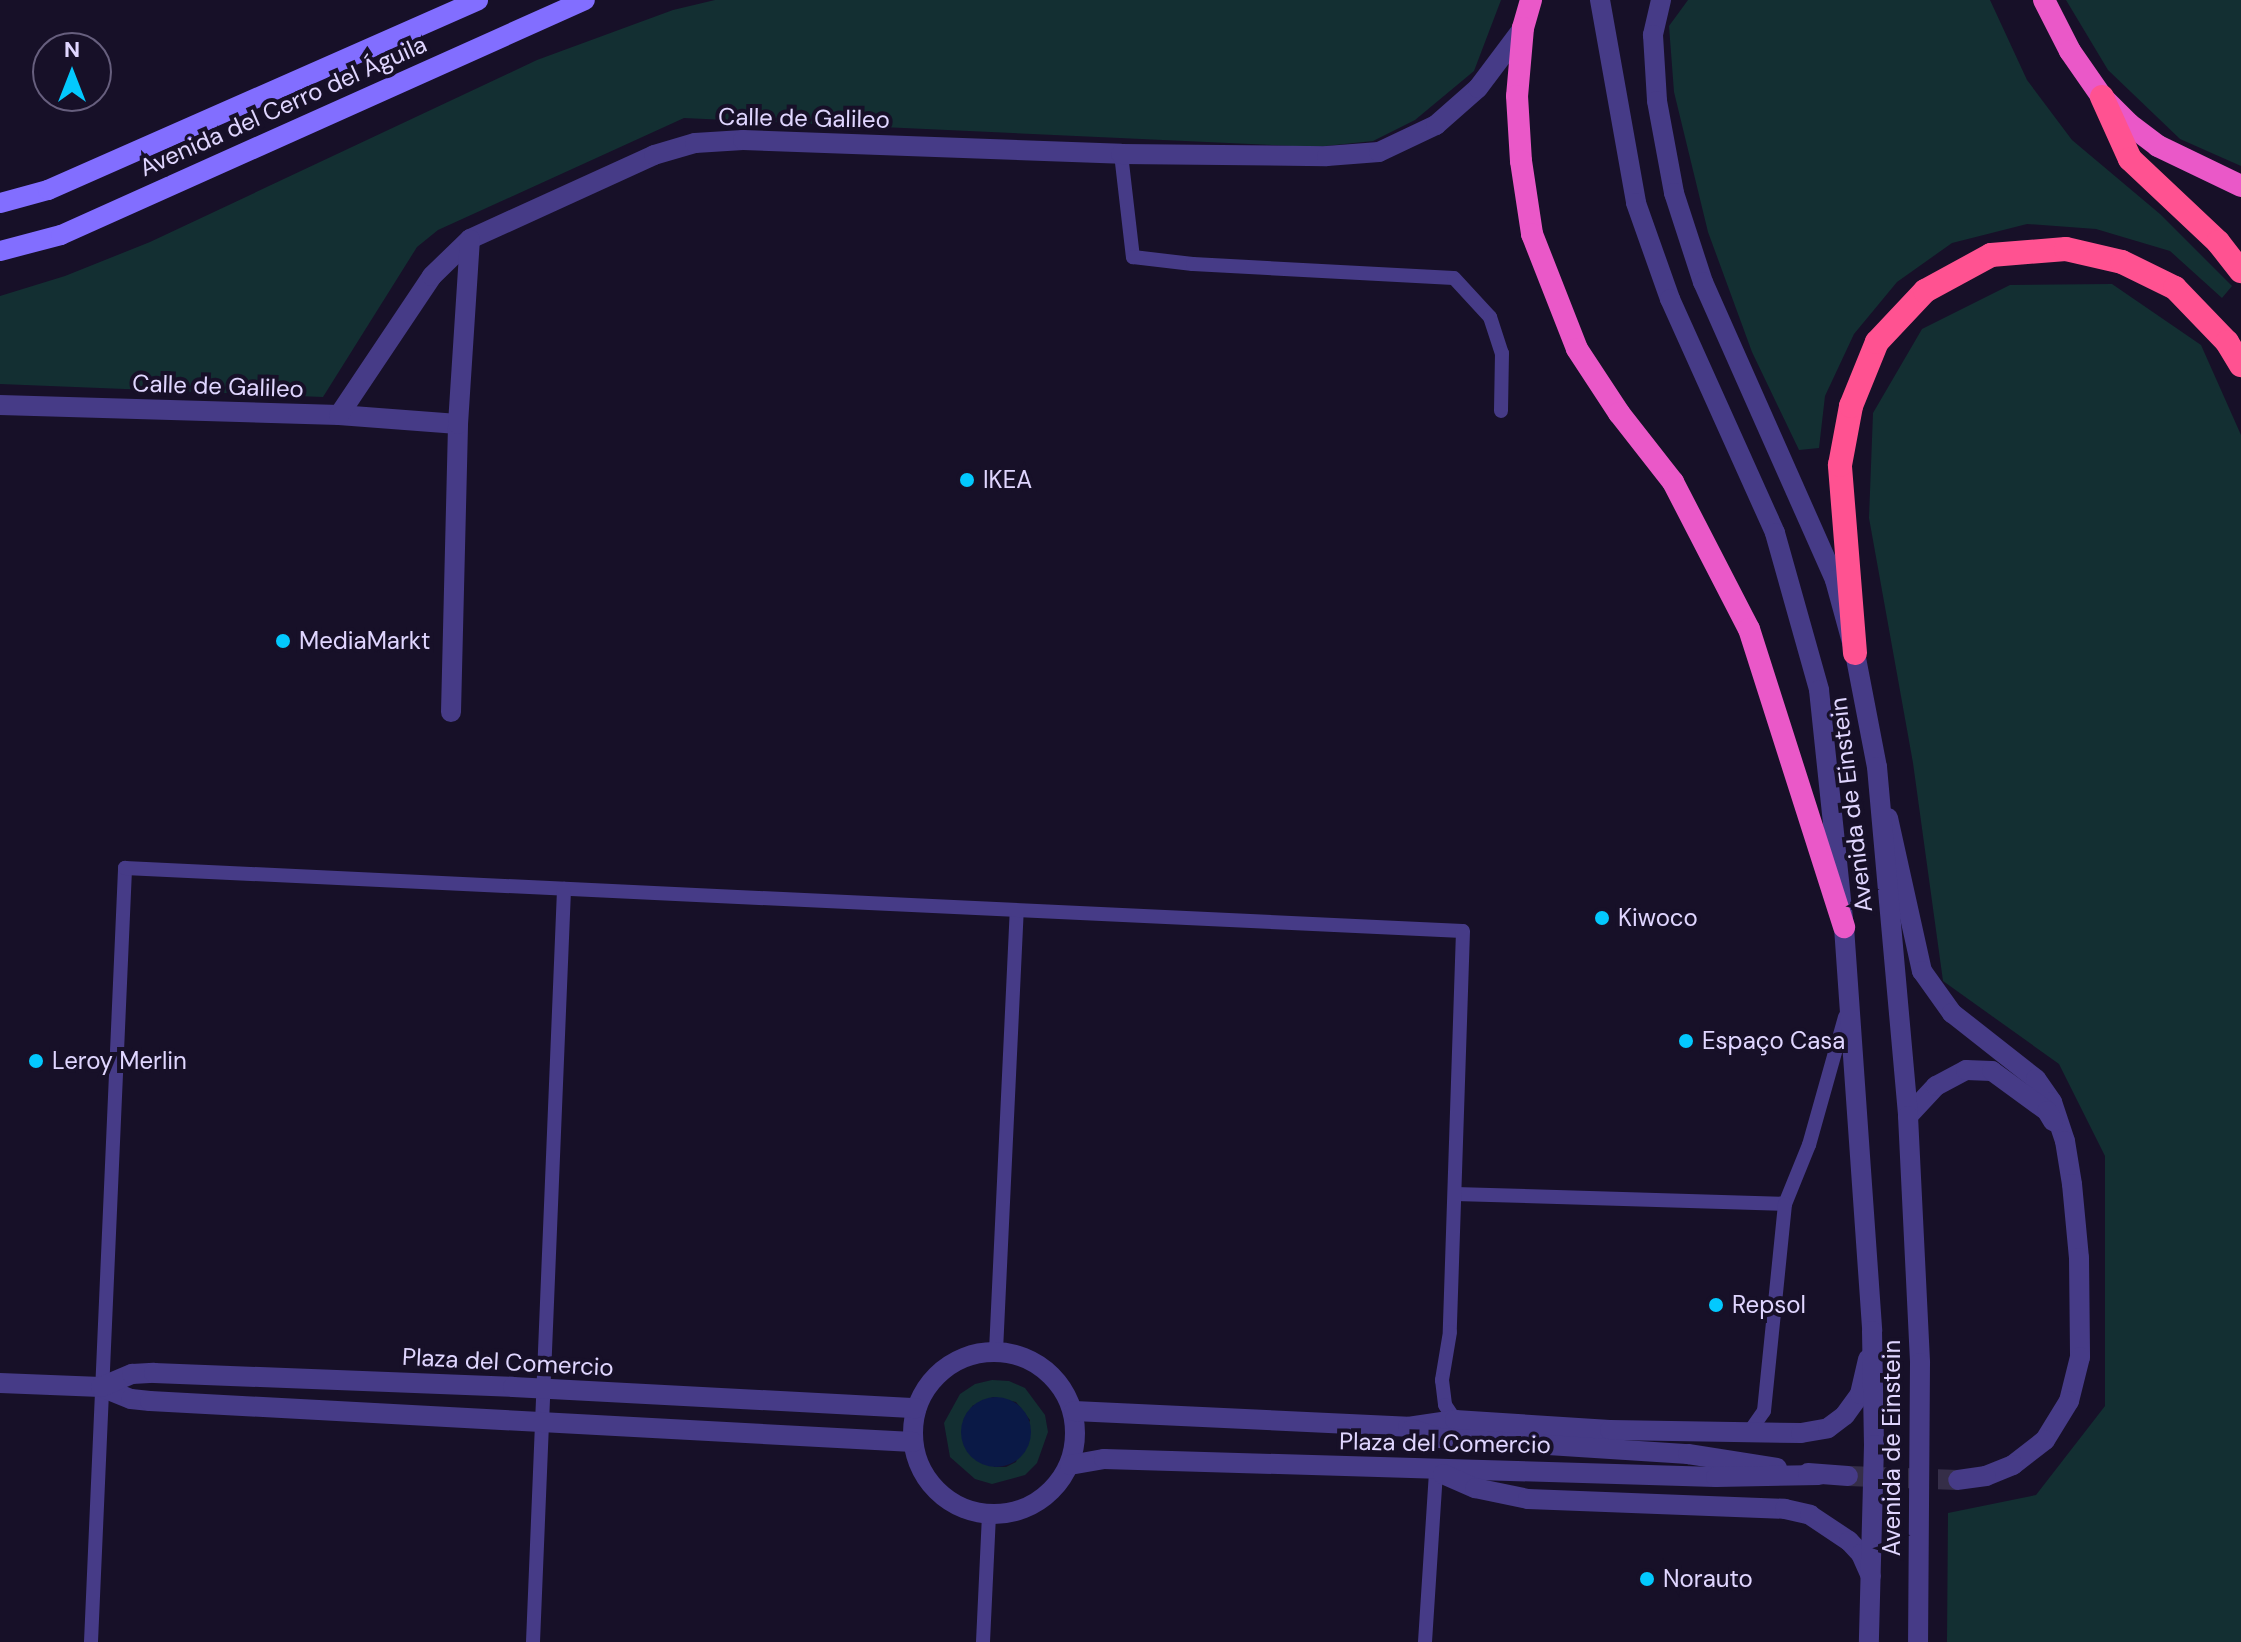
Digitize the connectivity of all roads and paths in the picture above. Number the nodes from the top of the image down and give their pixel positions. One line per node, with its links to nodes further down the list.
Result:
1 (478, 0): 11 (main road, Avenida del Cerro del Águila)
2 (585, 0): 13 (main road, Avenida del Cerro del Águila)
3 (1531, 0): 7 (highway)
4 (1600, 0): 25 (street, Avenida de Einstein)
5 (1661, 0): 20 (street, Avenida de Einstein)
6 (2044, 0): 8 (highway)
7 (1523, 28): 9 (street, Calle de Galileo); 25 (highway)
8 (2102, 97): 10 (highway); 14 (highway)
9 (1121, 154): 12 (street, Calle de Galileo); 17 (lane)
10 (2241, 186)
11 (0, 203)
12 (470, 239): 18 (street, Calle de Galileo); 19 (street)
13 (0, 251)
14 (2241, 271)
15 (2241, 365): 20 (highway)
16 (0, 405): 18 (street, Calle de Galileo)
17 (1501, 411)
18 (339, 415): 19 (street)
19 (458, 424): 21 (street)
20 (1855, 653): 22 (street, Avenida de Einstein)
21 (451, 712)
22 (1877, 767): 27 (street, Avenida de Einstein); 28 (street)
23 (564, 889): 24 (lane); 34 (lane); 35 (lane)
24 (1017, 910): 29 (lane); 32 (lane)
25 (1844, 927): 26 (street, Avenida de Einstein)
26 (1849, 1001): 30 (lane); 31 (street, Avenida de Einstein)
27 (1908, 1116): 28 (street); 55 (street, Avenida de Einstein)
28 (2065, 1141): 47 (street)
29 (1455, 1194): 30 (lane); 38 (lane)
30 (1785, 1204): 41 (lane)
31 (1872, 1331): 41 (street, Plaza del Comercio); 49 (street, Avenida de Einstein)
32 (996, 1351): 36 (street); 37 (street)
33 (0, 1383): 34 (street, Plaza del Comercio)
34 (101, 1387): 35 (street, Plaza del Comercio); 39 (street, Plaza del Comercio); 50 (lane)
35 (544, 1388): 36 (street, Plaza del Comercio); 39 (lane)
36 (916, 1408): 42 (street)
37 (1074, 1411): 40 (street, Plaza del Comercio); 43 (street)
38 (1455, 1420): 40 (street, Plaza del Comercio); 41 (street, Plaza del Comercio)
39 (543, 1423): 42 (street, Plaza del Comercio); 51 (lane)
40 (1408, 1427): 45 (street)
41 (1750, 1431)
42 (913, 1442): 48 (street)
43 (1070, 1465): 44 (street, Plaza del Comercio); 48 (street)
44 (1436, 1471): 45 (street, Plaza del Comercio); 49 (street); 53 (lane)
45 (1819, 1475): 46 (street)
46 (1848, 1476)
47 (1958, 1480)
48 (989, 1515): 52 (lane)
49 (1871, 1576): 54 (street, Avenida de Einstein)
50 (91, 1642)
51 (533, 1642)
52 (983, 1642)
53 (1425, 1642)
54 (1869, 1642)
55 (1918, 1642)

